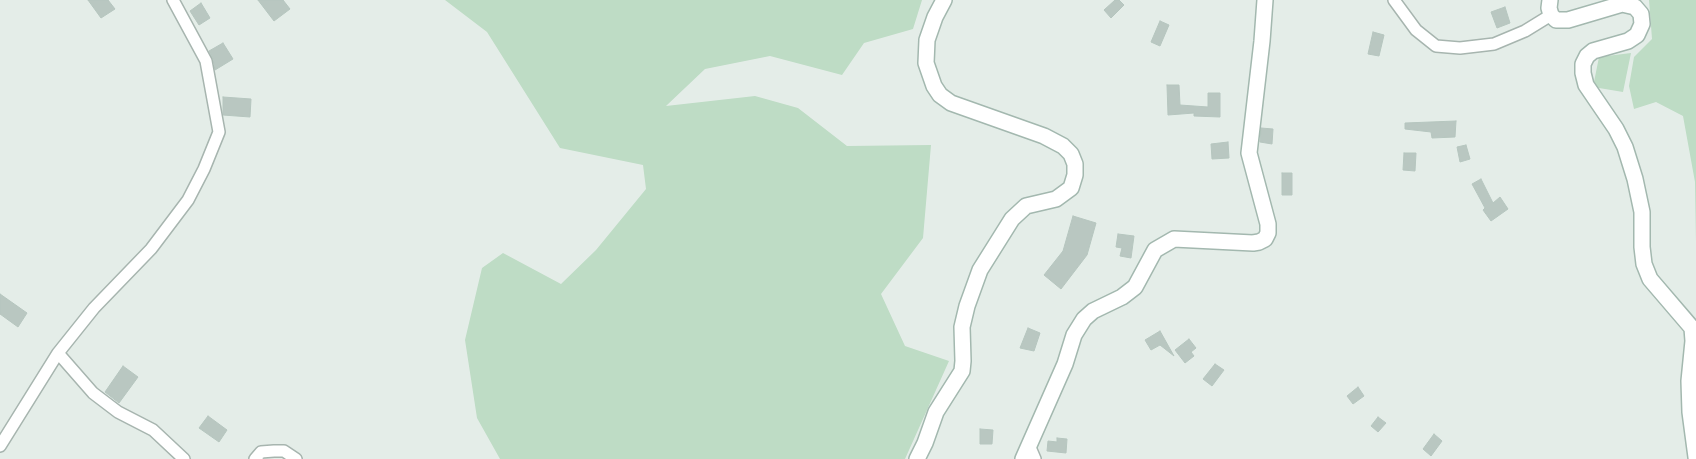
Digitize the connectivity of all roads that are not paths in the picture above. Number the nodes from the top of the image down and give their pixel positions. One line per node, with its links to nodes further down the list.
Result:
1 (173, 0): 6 (street)
2 (944, 0): 13 (main road)
3 (1265, 0): 8 (main road)
4 (1394, 0): 5 (street)
5 (1550, 7): 9 (main road)
6 (58, 353): 7 (street); 10 (street)
7 (0, 446)
8 (1029, 454)
9 (1696, 458)
10 (184, 459)
11 (255, 459): 12 (street)
12 (296, 459)
13 (917, 459)

